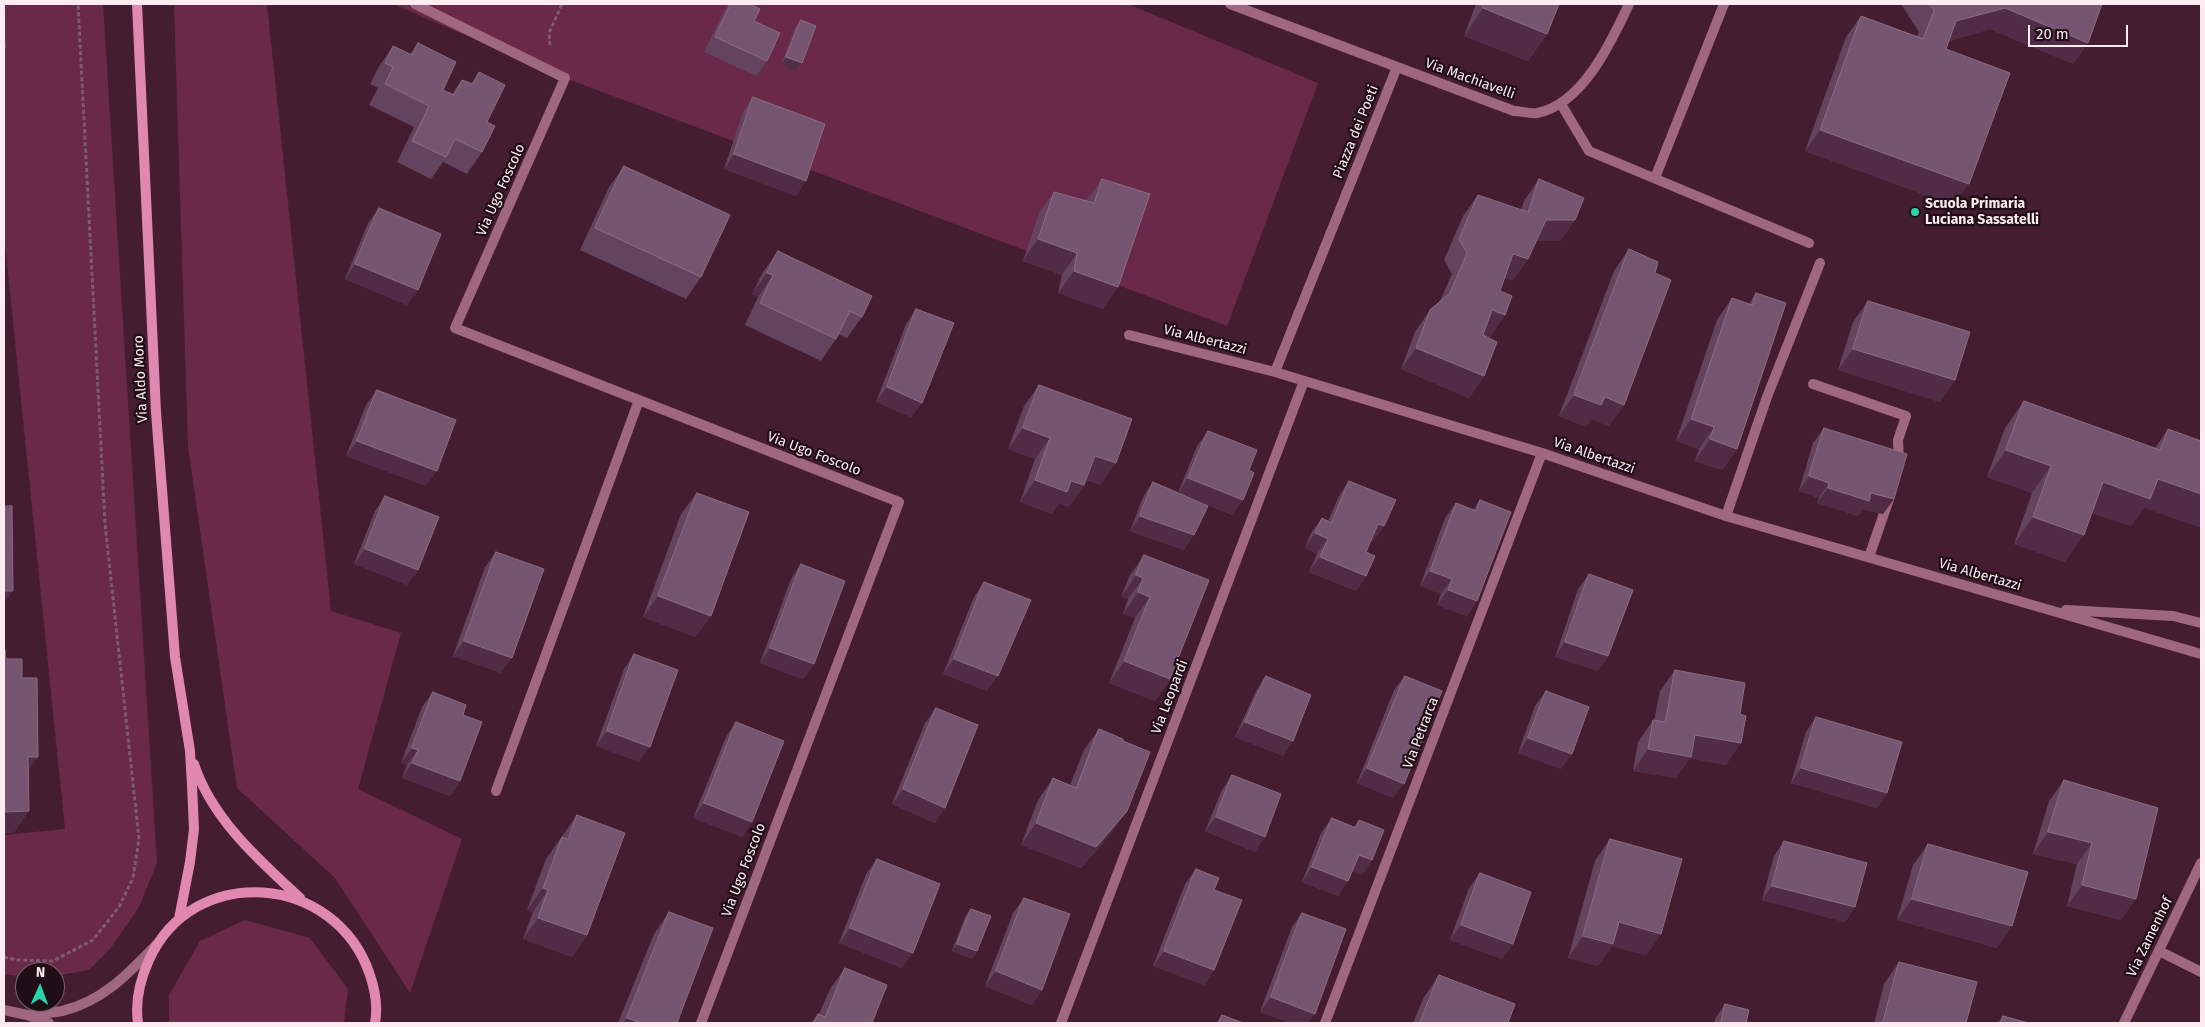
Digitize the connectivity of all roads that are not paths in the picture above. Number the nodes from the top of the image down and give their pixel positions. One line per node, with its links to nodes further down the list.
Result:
1 (137, 4): 24 (main road, Via Aldo Moro)
2 (415, 4): 15 (street, Via Ugo Foscolo)
3 (1230, 4): 6 (street)
4 (1629, 4): 7 (street, Via Machiavelli)
5 (1724, 4): 8 (street)
6 (1397, 67): 7 (street, Via Machiavelli); 12 (street, Piazza dei Poeti)
7 (1560, 104): 8 (street)
8 (1655, 178): 9 (street)
9 (1809, 243)
10 (1820, 263): 19 (street)
11 (1129, 335): 12 (street, Via Albertazzi)
12 (1275, 372): 13 (street, Via Albertazzi)
13 (1304, 381): 16 (street, Via Albertazzi); 38 (street, Via Leopardi)
14 (1813, 384): 17 (street)
15 (639, 400): 25 (street); 37 (street, Via Ugo Foscolo)
16 (1542, 453): 19 (street, Via Albertazzi); 39 (street, Via Petrarca)
17 (1897, 475)
18 (1892, 491): 20 (street)
19 (1726, 516): 20 (street, Via Albertazzi)
20 (1869, 557): 21 (street, Via Albertazzi)
21 (2048, 609): 22 (street, Via Albertazzi); 23 (street, Via Albertazzi)
22 (2201, 623)
23 (2201, 654)
24 (190, 752): 27 (main road, Via Aldo Moro); 28 (main road, Via Aldo Moro)
25 (496, 791)
26 (2201, 863): 30 (street, Via Zamenhof)
27 (303, 901): 28 (main road); 36 (main road)
28 (178, 919): 29 (main road)
29 (156, 945): 33 (street); 35 (main road)
30 (2159, 951): 31 (street); 40 (street, Via Zamenhof)
31 (2201, 972)
32 (4, 1010): 33 (street)
33 (27, 1015): 34 (street)
34 (49, 1023)
35 (138, 1023)
36 (375, 1023)
37 (701, 1023)
38 (1061, 1023)
39 (1325, 1023)
40 (2124, 1023)

